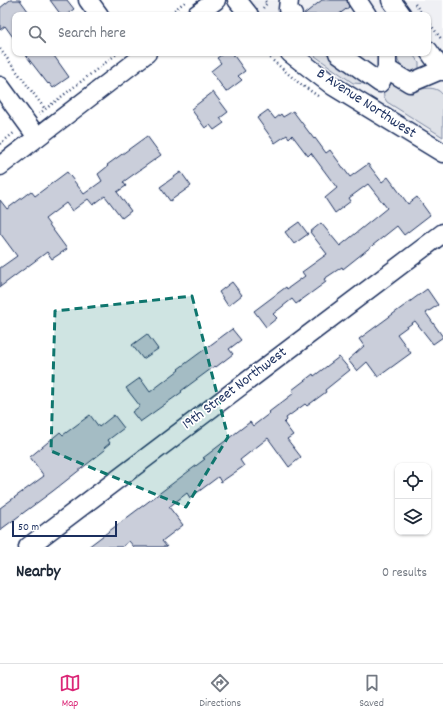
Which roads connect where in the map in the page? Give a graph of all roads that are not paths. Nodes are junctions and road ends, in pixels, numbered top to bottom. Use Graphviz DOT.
graph roads {
  1 [pos="88,0"];
  2 [pos="216,0"];
  3 [pos="237,0"];
  4 [pos="289,0"];
  5 [pos="357,0"];
  6 [pos="391,0"];
  7 [pos="97,12"];
  8 [pos="200,12"];
  9 [pos="256,12"];
  10 [pos="290,12"];
  11 [pos="365,12"];
  12 [pos="400,12"];
  13 [pos="431,54"];
  14 [pos="136,56"];
  15 [pos="294,56"];
  16 [pos="347,56"];
  17 [pos="385,68"];
  18 [pos="443,70"];
  19 [pos="0,86"];
  20 [pos="368,107"];
  21 [pos="37,138"];
  22 [pos="443,153"];
  23 [pos="0,166"];
  24 [pos="443,233"];
  25 [pos="28,547"];
  1 -- 7 [label="street"];
  2 -- 8 [label="street"];
  3 -- 9 [label="street"];
  4 -- 10 [label="street"];
  5 -- 11 [label="street"];
  6 -- 12 [label="street"];
  13 -- 18 [label="street"];
  14 -- 21 [label="street"];
  15 -- 20 [label="street, B Avenue Northwest"];
  16 -- 17 [label="street"];
  17 -- 18 [label="street"];
  17 -- 20 [label="street"];
  19 -- 21 [label="street"];
  20 -- 22 [label="street, B Avenue Northwest"];
  21 -- 23 [label="street"];
  24 -- 25 [label="street, 19th Street Northwest"];
}
